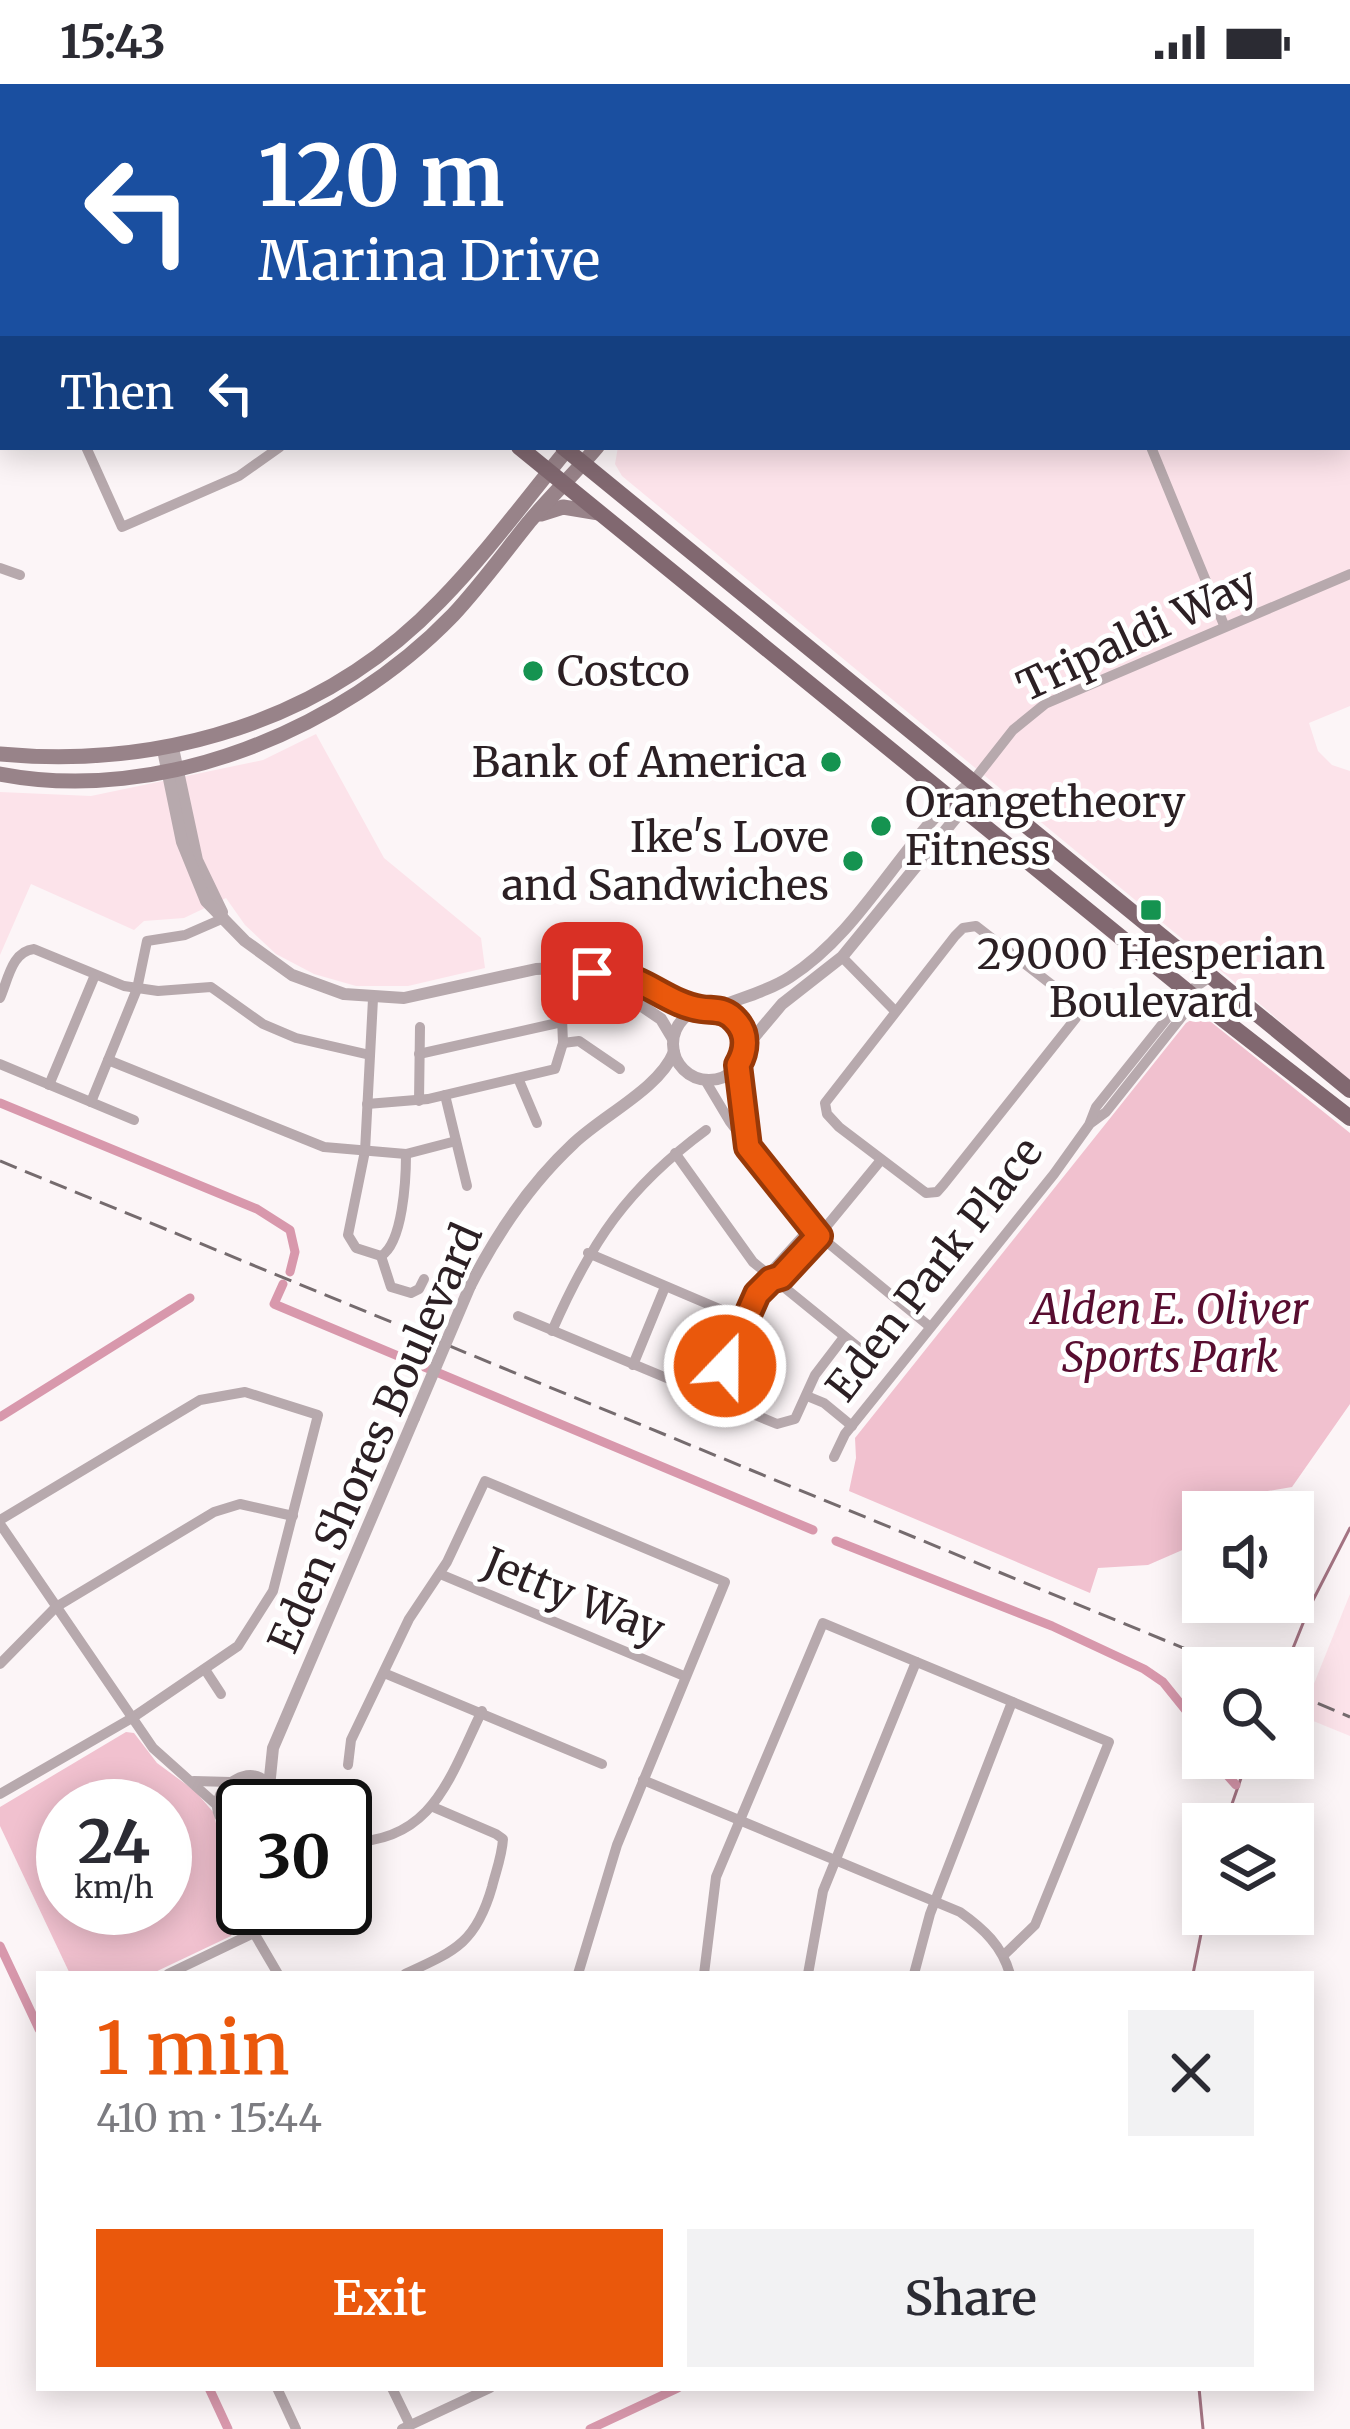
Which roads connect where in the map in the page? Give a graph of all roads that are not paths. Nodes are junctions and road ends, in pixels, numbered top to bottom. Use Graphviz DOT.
graph roads {
  1 [pos="87,450"];
  2 [pos="276,450"];
  3 [pos="523,450"];
  4 [pos="565,450"];
  5 [pos="568,450"];
  6 [pos="595,450"];
  7 [pos="1152,450"];
  8 [pos="583,464"];
  9 [pos="556,477"];
  10 [pos="601,514"];
  11 [pos="533,518"];
  12 [pos="0,568"];
  13 [pos="1350,574"];
  14 [pos="20,575"];
  15 [pos="1224,625"];
  16 [pos="168,749"];
  17 [pos="0,754"];
  18 [pos="172,768"];
  19 [pos="0,774"];
  20 [pos="973,781"];
  21 [pos="957,804"];
  22 [pos="224,917"];
  23 [pos="828,945"];
  24 [pos="842,957"];
  25 [pos="560,968"];
  26 [pos="592,973"];
  27 [pos="95,975"];
  28 [pos="1210,977"];
  29 [pos="137,989"];
  30 [pos="1193,995"];
  31 [pos="0,998"];
  32 [pos="373,998"];
  33 [pos="707,1009"];
  34 [pos="896,1011"];
  35 [pos="562,1022"];
  36 [pos="420,1027"];
  37 [pos="563,1043"];
  38 [pos="674,1046"];
  39 [pos="745,1048"];
  40 [pos="419,1054"];
  41 [pos="370,1055"];
  42 [pos="108,1060"];
  43 [pos="0,1064"];
  44 [pos="738,1065"];
  45 [pos="620,1069"];
  46 [pos="1290,1070"];
  47 [pos="1326,1070"];
  48 [pos="664,1075"];
  49 [pos="518,1078"];
  50 [pos="699,1078"];
  51 [pos="50,1084"];
  52 [pos="1350,1090"];
  53 [pos="445,1095"];
  54 [pos="418,1101"];
  55 [pos="91,1102"];
  56 [pos="368,1104"];
  57 [pos="1350,1118"];
  58 [pos="134,1120"];
  59 [pos="537,1123"];
  60 [pos="706,1130"];
  61 [pos="456,1141"];
  62 [pos="748,1147"];
  63 [pos="365,1151"];
  64 [pos="675,1153"];
  65 [pos="406,1154"];
  66 [pos="880,1160"];
  67 [pos="467,1186"];
  68 [pos="815,1231"];
  69 [pos="588,1253"];
  70 [pos="381,1256"];
  71 [pos="424,1279"];
  72 [pos="771,1280"];
  73 [pos="664,1287"];
  74 [pos="518,1316"];
  75 [pos="743,1319"];
  76 [pos="929,1326"];
  77 [pos="552,1331"];
  78 [pos="844,1337"];
  79 [pos="870,1358"];
  80 [pos="633,1365"];
  81 [pos="807,1396"];
  82 [pos="713,1398"];
  83 [pos="852,1426"];
  84 [pos="834,1457"];
  85 [pos="293,1516"];
  86 [pos="0,1522"];
  87 [pos="440,1574"];
  88 [pos="56,1607"];
  89 [pos="916,1662"];
  90 [pos="0,1664"];
  91 [pos="206,1670"];
  92 [pos="384,1673"];
  93 [pos="684,1676"];
  94 [pos="220,1694"];
  95 [pos="1012,1702"];
  96 [pos="482,1711"];
  97 [pos="132,1718"];
  98 [pos="273,1748"];
  99 [pos="348,1765"];
  100 [pos="602,1765"];
  101 [pos="237,1779"];
  102 [pos="258,1779"];
  103 [pos="274,1779"];
  104 [pos="216,1780"];
  105 [pos="643,1780"];
  106 [pos="194,1781"];
  107 [pos="0,1794"];
  108 [pos="216,1806"];
  109 [pos="433,1807"];
  110 [pos="742,1820"];
  111 [pos="372,1839"];
  112 [pos="837,1860"];
  113 [pos="934,1901"];
  114 [pos="250,1935"];
  115 [pos="253,1935"];
  116 [pos="1005,1954"];
  117 [pos="174,1971"];
  118 [pos="276,1971"];
  119 [pos="411,1971"];
  120 [pos="579,1971"];
  121 [pos="704,1971"];
  122 [pos="808,1971"];
  123 [pos="915,1971"];
  124 [pos="1009,1971"];
  125 [pos="278,2391"];
  126 [pos="393,2391"];
  127 [pos="484,2391"];
  128 [pos="406,2427"];
  129 [pos="296,2429"];
  1 -- 2 [label="street"];
  3 -- 9 [label="main road"];
  4 -- 9 [label="main road"];
  5 -- 8 [label="main road"];
  6 -- 8 [label="main road"];
  7 -- 15 [label="street"];
  8 -- 9 [label="main road"];
  8 -- 20 [label="main road"];
  9 -- 10 [label="main road"];
  9 -- 11 [label="main road"];
  9 -- 16 [label="main road"];
  10 -- 11 [label="main road"];
  10 -- 21 [label="main road"];
  11 -- 18 [label="main road"];
  12 -- 14 [label="street"];
  13 -- 15 [label="street, Tripaldi Way"];
  15 -- 20 [label="street, Tripaldi Way"];
  16 -- 17 [label="main road"];
  16 -- 18 [label="street"];
  18 -- 19 [label="main road"];
  18 -- 22 [label="street"];
  20 -- 21 [label="street"];
  20 -- 28 [label="main road"];
  21 -- 23 [label="street"];
  21 -- 24 [label="street"];
  21 -- 30 [label="main road"];
  22 -- 29 [label="street"];
  22 -- 32 [label="street"];
  23 -- 24 [label="street"];
  23 -- 33 [label="street"];
  24 -- 34 [label="street"];
  24 -- 39 [label="street"];
  25 -- 26 [label="street"];
  25 -- 32 [label="street"];
  25 -- 35 [label="street"];
  26 -- 33 [label="street"];
  26 -- 38 [label="street"];
  27 -- 29 [label="street"];
  27 -- 31 [label="street"];
  27 -- 51 [label="street"];
  28 -- 30 [label="street, Eden Park Place"];
  28 -- 47 [label="main road"];
  29 -- 41 [label="street"];
  29 -- 42 [label="street"];
  30 -- 46 [label="main road"];
  30 -- 76 [label="street, Eden Park Place"];
  32 -- 41 [label="street"];
  33 -- 38 [label="street"];
  33 -- 39 [label="street"];
  34 -- 66 [label="street"];
  34 -- 66 [label="street"];
  35 -- 37 [label="street"];
  35 -- 40 [label="street"];
  36 -- 40 [label="street"];
  37 -- 45 [label="street"];
  37 -- 49 [label="street"];
  38 -- 48 [label="street"];
  38 -- 50 [label="street"];
  39 -- 44 [label="street"];
  40 -- 54 [label="street"];
  41 -- 56 [label="street"];
  42 -- 55 [label="street"];
  42 -- 63 [label="street"];
  43 -- 51 [label="street"];
  44 -- 50 [label="street"];
  44 -- 62 [label="street"];
  46 -- 47 [label="main road"];
  46 -- 57 [label="main road"];
  47 -- 52 [label="main road"];
  48 -- 50 [label="street"];
  48 -- 98 [label="street, Eden Shores Boulevard, bridge"];
  49 -- 53 [label="street"];
  49 -- 59 [label="street"];
  50 -- 62 [label="street"];
  51 -- 55 [label="street"];
  53 -- 54 [label="street"];
  53 -- 61 [label="street"];
  54 -- 56 [label="street"];
  55 -- 58 [label="street"];
  56 -- 63 [label="street"];
  60 -- 64 [label="street"];
  61 -- 65 [label="street"];
  61 -- 67 [label="street"];
  62 -- 68 [label="street"];
  63 -- 65 [label="street"];
  63 -- 70 [label="street"];
  64 -- 69 [label="street"];
  64 -- 72 [label="street"];
  65 -- 70 [label="street"];
  66 -- 68 [label="street"];
  68 -- 72 [label="street"];
  68 -- 76 [label="street"];
  69 -- 73 [label="street"];
  69 -- 77 [label="street"];
  70 -- 71 [label="street"];
  72 -- 75 [label="street"];
  72 -- 78 [label="street"];
  73 -- 75 [label="street"];
  73 -- 80 [label="street"];
  74 -- 77 [label="street"];
  75 -- 82 [label="street"];
  76 -- 83 [label="street, Eden Park Place"];
  77 -- 80 [label="street"];
  78 -- 79 [label="street"];
  78 -- 81 [label="street"];
  80 -- 82 [label="street"];
  81 -- 82 [label="street"];
  81 -- 83 [label="street"];
  83 -- 84 [label="street, Eden Park Place"];
  85 -- 86 [label="street"];
  85 -- 88 [label="street"];
  85 -- 91 [label="street"];
  86 -- 88 [label="street"];
  87 -- 92 [label="street"];
  87 -- 93 [label="street, Jetty Way"];
  87 -- 93 [label="street"];
  88 -- 90 [label="street"];
  88 -- 97 [label="street"];
  89 -- 95 [label="street"];
  89 -- 110 [label="street"];
  89 -- 112 [label="street"];
  91 -- 94 [label="street"];
  91 -- 97 [label="street"];
  92 -- 96 [label="street"];
  92 -- 99 [label="street"];
  93 -- 105 [label="street"];
  95 -- 113 [label="street"];
  95 -- 116 [label="street"];
  96 -- 100 [label="street"];
  96 -- 109 [label="street"];
  97 -- 106 [label="street"];
  97 -- 107 [label="street"];
  98 -- 101 [label="street, Eden Shores Boulevard"];
  98 -- 103 [label="street, Eden Shores Boulevard"];
  101 -- 102 [label="street"];
  104 -- 106 [label="street"];
  105 -- 110 [label="street"];
  105 -- 120 [label="street"];
  106 -- 108 [label="street"];
  109 -- 111 [label="street"];
  109 -- 119 [label="street"];
  110 -- 112 [label="street"];
  110 -- 121 [label="street"];
  112 -- 113 [label="street"];
  112 -- 122 [label="street"];
  113 -- 116 [label="street"];
  113 -- 123 [label="street"];
  114 -- 117 [label="street"];
  115 -- 118 [label="street"];
  116 -- 124 [label="street"];
  125 -- 129 [label="street"];
  126 -- 128 [label="street"];
  127 -- 128 [label="street"];
}
